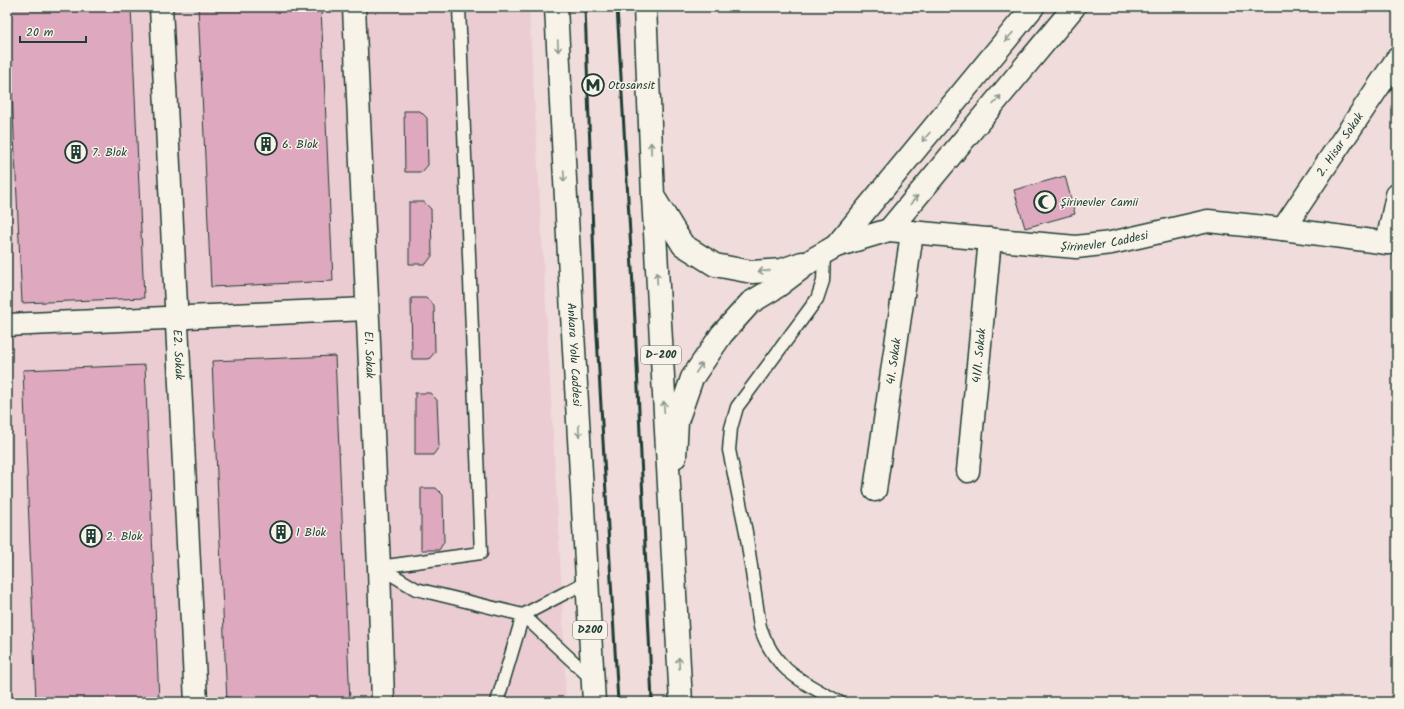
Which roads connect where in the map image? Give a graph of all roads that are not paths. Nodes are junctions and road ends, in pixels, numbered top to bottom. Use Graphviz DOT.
graph roads {
  1 [pos="162,7"];
  2 [pos="354,7"];
  3 [pos="459,7"];
  4 [pos="556,7"];
  5 [pos="645,7"];
  6 [pos="1034,7"];
  7 [pos="1074,7"];
  8 [pos="1397,59"];
  9 [pos="1397,195"];
  10 [pos="653,196"];
  11 [pos="1283,229"];
  12 [pos="889,230"];
  13 [pos="912,232"];
  14 [pos="990,239"];
  15 [pos="1392,243"];
  16 [pos="825,252"];
  17 [pos="367,309"];
  18 [pos="177,318"];
  19 [pos="7,325"];
  20 [pos="968,471"];
  21 [pos="875,490"];
  22 [pos="671,528"];
  23 [pos="379,567"];
  24 [pos="588,581"];
  25 [pos="523,615"];
  26 [pos="592,679"];
  27 [pos="499,701"];
  28 [pos="196,702"];
  29 [pos="383,702"];
  30 [pos="594,702"];
  31 [pos="681,702"];
  32 [pos="839,702"];
  1 -- 18 [label="main road, E2. Sokak"];
  2 -- 17 [label="main road, E1. Sokak"];
  3 -- 23 [label="lane"];
  4 -- 24 [label="main road, Ankara Yolu Caddesi, one-way"];
  10 -- 5 [label="main road, D-200, one-way"];
  6 -- 16 [label="main road, one-way"];
  12 -- 7 [label="main road, one-way"];
  8 -- 11 [label="main road, 2. Hisar Sokak"];
  9 -- 15 [label="main road"];
  16 -- 10 [label="main road, Şirinevler Caddesi, one-way"];
  22 -- 10 [label="main road, D-200, one-way"];
  11 -- 14 [label="main road, Şirinevler Caddesi"];
  11 -- 15 [label="main road, Şirinevler Caddesi"];
  12 -- 13 [label="main road, Şirinevler Caddesi"];
  12 -- 16 [label="main road, Şirinevler Caddesi"];
  13 -- 14 [label="main road, Şirinevler Caddesi"];
  13 -- 21 [label="main road, 41. Sokak"];
  14 -- 20 [label="main road, 41/1. Sokak"];
  22 -- 16 [label="main road, one-way"];
  16 -- 32 [label="lane"];
  17 -- 18 [label="main road"];
  17 -- 23 [label="main road, E1. Sokak"];
  18 -- 19 [label="main road"];
  18 -- 28 [label="main road, E2. Sokak"];
  31 -- 22 [label="main road, D-200, one-way"];
  23 -- 25 [label="lane"];
  23 -- 29 [label="main road, E1. Sokak"];
  24 -- 25 [label="lane"];
  24 -- 26 [label="main road, Ankara Yolu Caddesi / D200"];
  25 -- 26 [label="lane"];
  25 -- 27 [label="lane"];
  26 -- 30 [label="main road, Ankara Yolu Caddesi / D200"];
}
